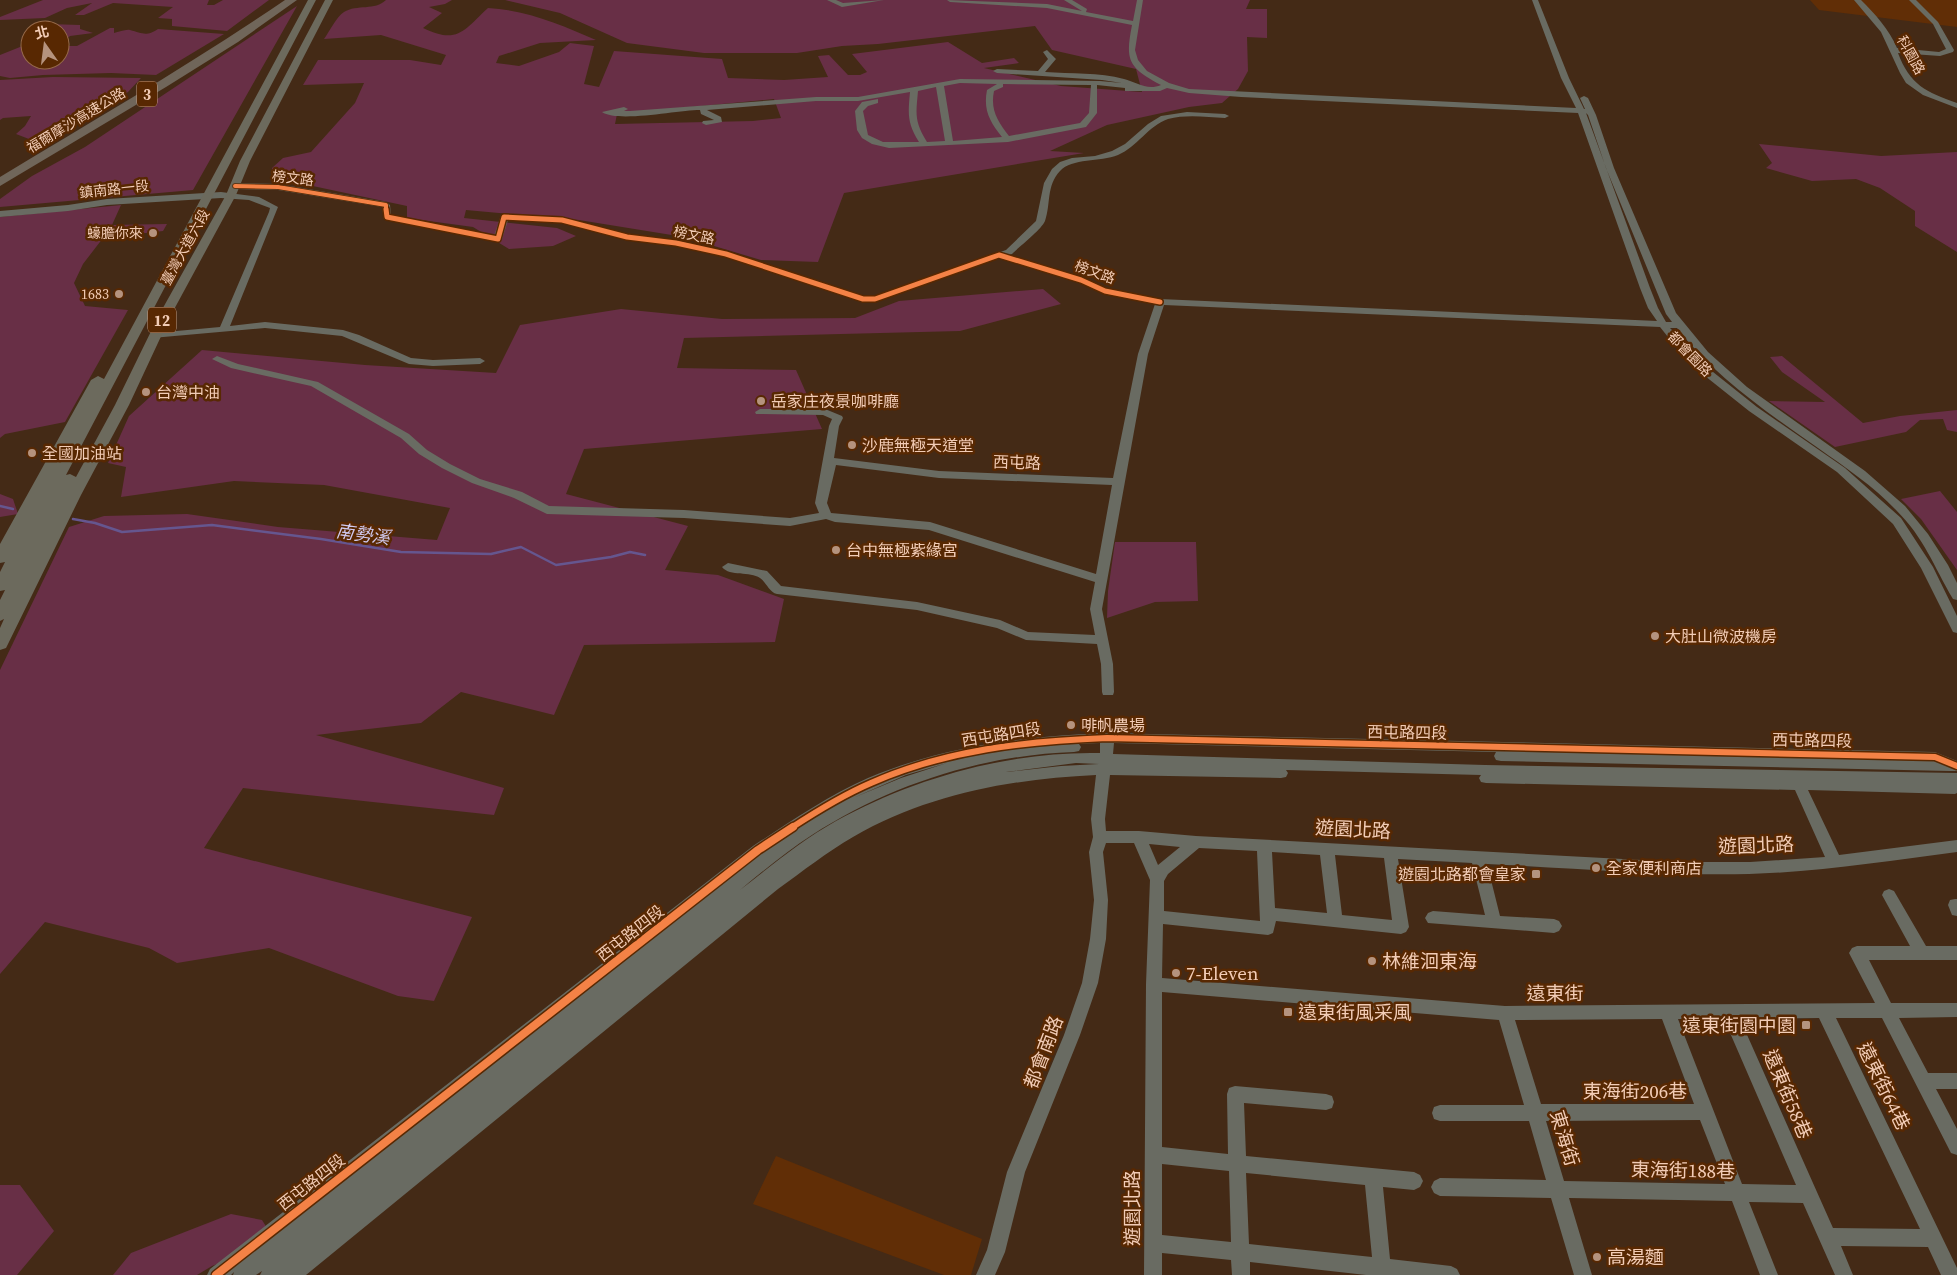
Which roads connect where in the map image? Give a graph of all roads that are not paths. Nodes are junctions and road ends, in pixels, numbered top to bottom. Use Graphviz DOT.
graph roads {
  1 [pos="280,0"];
  2 [pos="292,0"];
  3 [pos="304,0"];
  4 [pos="312,0"];
  5 [pos="321,0"];
  6 [pos="329,0"];
  7 [pos="830,0"];
  8 [pos="881,0"];
  9 [pos="950,0"];
  10 [pos="1068,0"];
  11 [pos="1140,0"];
  12 [pos="1535,0"];
  13 [pos="1542,0"];
  14 [pos="1856,0"];
  15 [pos="1864,0"];
  16 [pos="1912,0"];
  17 [pos="1000,1"];
  18 [pos="1090,16"];
  19 [pos="1136,24"];
  20 [pos="1892,50"];
  21 [pos="1904,51"];
  22 [pos="1047,52"];
  23 [pos="997,71"];
  24 [pos="1041,72"];
  25 [pos="1166,85"];
  26 [pos="940,86"];
  27 [pos="1000,86"];
  28 [pos="1094,86"];
  29 [pos="914,92"];
  30 [pos="1957,105"];
  31 [pos="703,108"];
  32 [pos="624,109"];
  33 [pos="1585,111"];
  34 [pos="1225,116"];
  35 [pos="706,123"];
  36 [pos="1008,140"];
  37 [pos="949,143"];
  38 [pos="924,144"];
  39 [pos="0,174"];
  40 [pos="0,182"];
  41 [pos="219,194"];
  42 [pos="0,214"];
  43 [pos="999,255"];
  44 [pos="1160,302"];
  45 [pos="1664,325"];
  46 [pos="1679,325"];
  47 [pos="224,330"];
  48 [pos="155,336"];
  49 [pos="217,359"];
  50 [pos="480,361"];
  51 [pos="760,412"];
  52 [pos="826,477"];
  53 [pos="1118,482"];
  54 [pos="826,516"];
  55 [pos="0,558"];
  56 [pos="728,567"];
  57 [pos="1102,580"];
  58 [pos="0,586"];
  59 [pos="1957,596"];
  60 [pos="0,615"];
  61 [pos="1957,629"];
  62 [pos="1101,640"];
  63 [pos="0,644"];
  64 [pos="1108,692"];
  65 [pos="1106,753"];
  66 [pos="1957,769"];
  67 [pos="1957,786"];
  68 [pos="1801,791"];
  69 [pos="1100,837"];
  70 [pos="1139,837"];
  71 [pos="1196,842"];
  72 [pos="1264,845"];
  73 [pos="1957,846"];
  74 [pos="1327,849"];
  75 [pos="1390,852"];
  76 [pos="1478,857"];
  77 [pos="1835,862"];
  78 [pos="1157,880"];
  79 [pos="1889,895"];
  80 [pos="1268,914"];
  81 [pos="1156,917"];
  82 [pos="1433,918"];
  83 [pos="1335,921"];
  84 [pos="1494,922"];
  85 [pos="1554,926"];
  86 [pos="1957,953"];
  87 [pos="1922,954"];
  88 [pos="1154,984"];
  89 [pos="1888,1010"];
  90 [pos="1957,1010"];
  91 [pos="1824,1011"];
  92 [pos="1667,1012"];
  93 [pos="1729,1012"];
  94 [pos="1505,1013"];
  95 [pos="1924,1081"];
  96 [pos="1957,1081"];
  97 [pos="1326,1102"];
  98 [pos="1706,1112"];
  99 [pos="1440,1113"];
  100 [pos="1535,1113"];
  101 [pos="1957,1147"];
  102 [pos="1153,1155"];
  103 [pos="1238,1164"];
  104 [pos="1373,1177"];
  105 [pos="1414,1182"];
  106 [pos="1440,1187"];
  107 [pos="1558,1190"];
  108 [pos="1736,1192"];
  109 [pos="1808,1194"];
  110 [pos="1827,1237"];
  111 [pos="1933,1238"];
  112 [pos="1154,1244"];
  113 [pos="1240,1253"];
  114 [pos="1382,1271"];
  115 [pos="216,1275"];
  116 [pos="242,1275"];
  117 [pos="269,1275"];
  118 [pos="292,1275"];
  119 [pos="985,1275"];
  120 [pos="1154,1275"];
  121 [pos="1241,1275"];
  122 [pos="1451,1275"];
  123 [pos="1584,1275"];
  124 [pos="1770,1275"];
  125 [pos="1844,1275"];
  126 [pos="1952,1275"];
  1 -- 39 [label="highway, 福爾摩沙高速公路 / 3"];
  2 -- 40 [label="highway, 福爾摩沙高速公路 / 3"];
  3 -- 41 [label="main road, 臺灣大道六段 / 12"];
  4 -- 41 [label="main road, 臺灣大道六段 / 12"];
  5 -- 41 [label="main road, 臺灣大道六段 / 12"];
  6 -- 41 [label="main road, 臺灣大道六段 / 12"];
  7 -- 8 [label="street"];
  9 -- 17 [label="street"];
  10 -- 18 [label="street"];
  11 -- 19 [label="street"];
  12 -- 33 [label="street, 都會園路"];
  13 -- 33 [label="street, 都會園路"];
  14 -- 20 [label="street, 科園路"];
  15 -- 21 [label="street, 科園路"];
  16 -- 21 [label="street"];
  17 -- 18 [label="street"];
  18 -- 19 [label="street"];
  19 -- 25 [label="street"];
  20 -- 21 [label="street"];
  20 -- 30 [label="street, 科園路"];
  21 -- 30 [label="street, 科園路"];
  22 -- 24 [label="street"];
  23 -- 24 [label="street"];
  24 -- 31 [label="street"];
  25 -- 28 [label="street"];
  25 -- 33 [label="street"];
  26 -- 27 [label="street"];
  26 -- 29 [label="street"];
  26 -- 37 [label="street"];
  27 -- 28 [label="street"];
  27 -- 36 [label="street"];
  28 -- 36 [label="street"];
  29 -- 38 [label="street"];
  29 -- 38 [label="street"];
  31 -- 32 [label="street"];
  31 -- 35 [label="street"];
  33 -- 45 [label="street, 都會園路"];
  33 -- 46 [label="street, 都會園路"];
  34 -- 43 [label="street"];
  36 -- 37 [label="street"];
  37 -- 38 [label="street"];
  41 -- 42 [label="street, 鎮南路一段"];
  41 -- 43 [label="street, 榜文路"];
  41 -- 47 [label="street"];
  41 -- 48 [label="main road, 臺灣大道六段 / 12"];
  41 -- 55 [label="main road, 臺灣大道六段 / 12"];
  41 -- 58 [label="main road, 臺灣大道六段 / 12"];
  41 -- 60 [label="main road, 臺灣大道六段 / 12"];
  43 -- 44 [label="street, 榜文路"];
  44 -- 45 [label="street, 榜文路"];
  44 -- 53 [label="street"];
  45 -- 46 [label="street, 榜文路"];
  45 -- 61 [label="street, 都會園路"];
  46 -- 59 [label="street, 都會園路"];
  47 -- 48 [label="street"];
  47 -- 50 [label="street"];
  48 -- 63 [label="main road, 臺灣大道六段 / 12"];
  49 -- 54 [label="street"];
  51 -- 52 [label="street"];
  52 -- 53 [label="street, 西屯路"];
  52 -- 54 [label="street"];
  53 -- 57 [label="street"];
  54 -- 57 [label="street"];
  56 -- 62 [label="street"];
  57 -- 62 [label="street"];
  62 -- 64 [label="street"];
  65 -- 66 [label="street, 西屯路四段"];
  65 -- 66 [label="street, 西屯路四段"];
  65 -- 67 [label="street, 西屯路四段"];
  65 -- 69 [label="street, 都會南路"];
  65 -- 115 [label="street, 西屯路四段"];
  65 -- 116 [label="street, 西屯路四段"];
  65 -- 117 [label="street, 西屯路四段"];
  65 -- 118 [label="street, 西屯路四段"];
  68 -- 77 [label="street"];
  69 -- 70 [label="street, 遊園北路"];
  69 -- 119 [label="street, 都會南路"];
  70 -- 71 [label="street, 遊園北路"];
  70 -- 78 [label="street"];
  71 -- 72 [label="street, 遊園北路"];
  71 -- 78 [label="street"];
  72 -- 74 [label="street, 遊園北路"];
  72 -- 80 [label="street"];
  73 -- 77 [label="street, 遊園北路"];
  74 -- 75 [label="street, 遊園北路"];
  74 -- 83 [label="street"];
  75 -- 76 [label="street, 遊園北路"];
  75 -- 83 [label="street"];
  76 -- 77 [label="street, 遊園北路"];
  76 -- 84 [label="street"];
  78 -- 81 [label="street, 遊園北路"];
  79 -- 87 [label="street"];
  80 -- 81 [label="street"];
  80 -- 83 [label="street"];
  81 -- 88 [label="street, 遊園北路"];
  82 -- 84 [label="street"];
  84 -- 85 [label="street"];
  86 -- 87 [label="street"];
  87 -- 89 [label="street"];
  88 -- 94 [label="street, 遠東街"];
  88 -- 102 [label="street, 遊園北路"];
  89 -- 90 [label="street, 遠東街"];
  89 -- 91 [label="street, 遠東街"];
  89 -- 95 [label="street"];
  91 -- 93 [label="street, 遠東街"];
  91 -- 111 [label="street, 遠東街64巷"];
  92 -- 93 [label="street, 遠東街"];
  92 -- 94 [label="street, 遠東街"];
  92 -- 98 [label="street"];
  93 -- 109 [label="street, 遠東街58巷"];
  94 -- 100 [label="street, 東海街"];
  95 -- 96 [label="street"];
  95 -- 101 [label="street"];
  97 -- 103 [label="street"];
  98 -- 100 [label="street, 東海街206巷"];
  98 -- 108 [label="street"];
  99 -- 100 [label="street, 東海街206巷"];
  100 -- 107 [label="street, 東海街"];
  102 -- 103 [label="street"];
  102 -- 112 [label="street, 遊園北路"];
  103 -- 104 [label="street"];
  103 -- 113 [label="street"];
  104 -- 105 [label="street"];
  104 -- 114 [label="street"];
  106 -- 107 [label="street, 東海街188巷"];
  107 -- 108 [label="street, 東海街188巷"];
  107 -- 123 [label="street, 東海街"];
  108 -- 109 [label="street, 東海街188巷"];
  108 -- 124 [label="street"];
  109 -- 110 [label="street, 遠東街58巷"];
  110 -- 111 [label="street"];
  110 -- 125 [label="street, 遠東街58巷"];
  111 -- 126 [label="street, 遠東街64巷"];
  112 -- 113 [label="street"];
  112 -- 120 [label="street, 遊園北路"];
  113 -- 114 [label="street"];
  113 -- 121 [label="street"];
  114 -- 122 [label="street"];
}
